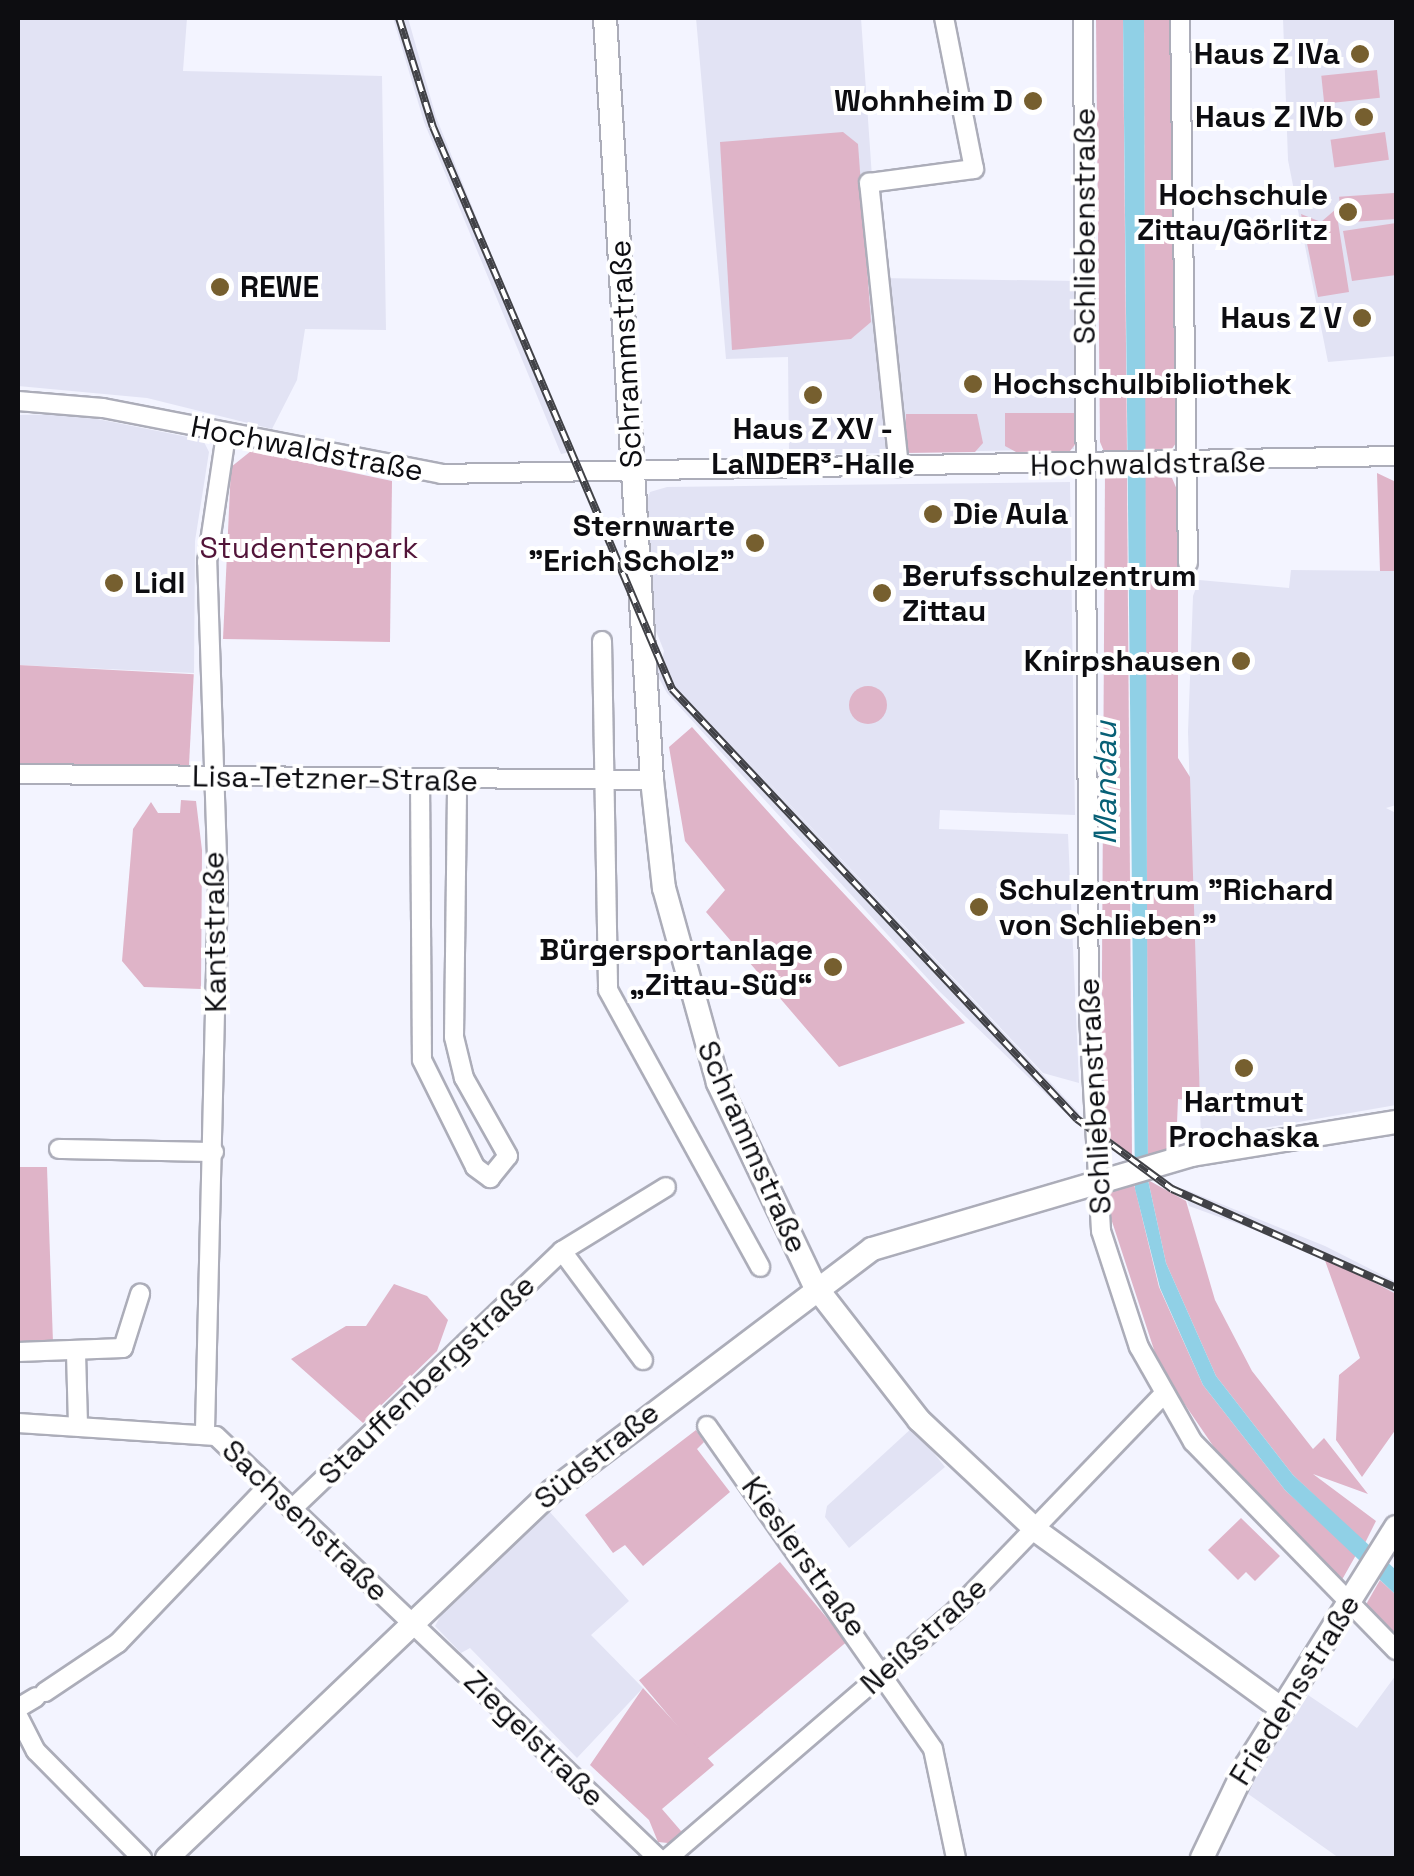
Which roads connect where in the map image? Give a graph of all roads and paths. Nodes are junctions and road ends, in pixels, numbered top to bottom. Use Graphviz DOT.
graph roads {
  1 [pos="605,18"];
  2 [pos="944,18"];
  3 [pos="1083,18"];
  4 [pos="1180,18"];
  5 [pos="18,401"];
  6 [pos="226,435"];
  7 [pos="1396,456"];
  8 [pos="1186,463"];
  9 [pos="1096,464"];
  10 [pos="899,467"];
  11 [pos="632,473"];
  12 [pos="1188,562"];
  13 [pos="602,641"];
  14 [pos="18,774"];
  15 [pos="209,777"];
  16 [pos="420,780"];
  17 [pos="652,780"];
  18 [pos="457,781"];
  19 [pos="600,782"];
  20 [pos="1396,1122"];
  21 [pos="59,1149"];
  22 [pos="214,1152"];
  23 [pos="1099,1182"];
  24 [pos="666,1187"];
  25 [pos="562,1251"];
  26 [pos="760,1267"];
  27 [pos="814,1286"];
  28 [pos="140,1294"];
  29 [pos="18,1352"];
  30 [pos="76,1352"];
  31 [pos="644,1360"];
  32 [pos="1163,1395"];
  33 [pos="18,1423"];
  34 [pos="78,1425"];
  35 [pos="707,1426"];
  36 [pos="205,1430"];
  37 [pos="268,1486"];
  38 [pos="292,1509"];
  39 [pos="1395,1529"];
  40 [pos="1037,1530"];
  41 [pos="1351,1599"];
  42 [pos="410,1620"];
  43 [pos="1396,1650"];
  44 [pos="885,1671"];
  45 [pos="18,1708"];
  46 [pos="1282,1710"];
  47 [pos="18,1716"];
  48 [pos="36,1750"];
  49 [pos="18,1762"];
  50 [pos="142,1858"];
  51 [pos="167,1858"];
  52 [pos="658,1858"];
  53 [pos="668,1858"];
  54 [pos="956,1858"];
  55 [pos="1202,1858"];
  1 -- 11 [label="main road, Schrammstraße"];
  2 -- 10 [label="street"];
  3 -- 9 [label="street, Schliebenstraße"];
  4 -- 8 [label="street"];
  5 -- 6 [label="street, Hochwaldstraße"];
  6 -- 11 [label="street, Hochwaldstraße"];
  6 -- 15 [label="street, Kantstraße"];
  7 -- 8 [label="street, Hochwaldstraße"];
  8 -- 9 [label="street, Hochwaldstraße"];
  8 -- 12 [label="street"];
  9 -- 10 [label="street, Hochwaldstraße"];
  9 -- 23 [label="street, Schliebenstraße"];
  10 -- 11 [label="street, Hochwaldstraße"];
  11 -- 17 [label="main road, Schrammstraße"];
  13 -- 19 [label="street"];
  14 -- 15 [label="street, Lisa-Tetzner-Straße"];
  15 -- 16 [label="street, Lisa-Tetzner-Straße"];
  15 -- 22 [label="street, Kantstraße"];
  16 -- 18 [label="street, Lisa-Tetzner-Straße"];
  16 -- 18 [label="street"];
  17 -- 19 [label="street, Lisa-Tetzner-Straße"];
  17 -- 27 [label="main road, Schrammstraße"];
  18 -- 19 [label="street, Lisa-Tetzner-Straße"];
  19 -- 26 [label="street"];
  20 -- 23 [label="main road, Südstraße"];
  21 -- 22 [label="street"];
  22 -- 36 [label="street, Kantstraße"];
  23 -- 27 [label="main road, Südstraße"];
  23 -- 32 [label="street, Schliebenstraße"];
  24 -- 25 [label="street, Stauffenbergstraße"];
  25 -- 31 [label="street, Stauffenbergstraße"];
  25 -- 38 [label="street, Stauffenbergstraße"];
  27 -- 40 [label="main road, Schrammstraße"];
  27 -- 42 [label="main road, Südstraße"];
  28 -- 30 [label="street"];
  29 -- 30 [label="street"];
  30 -- 34 [label="street"];
  32 -- 40 [label="street, Neißstraße"];
  32 -- 41 [label="street, Schliebenstraße"];
  33 -- 34 [label="street, Sachsenstraße"];
  34 -- 36 [label="street, Sachsenstraße"];
  35 -- 44 [label="street, Kieslerstraße"];
  36 -- 37 [label="street, Sachsenstraße"];
  37 -- 38 [label="street, Sachsenstraße"];
  37 -- 45 [label="street"];
  38 -- 42 [label="street, Sachsenstraße"];
  39 -- 41 [label="main road, Friedensstraße"];
  40 -- 44 [label="street, Neißstraße"];
  40 -- 46 [label="main road, Schrammstraße"];
  41 -- 43 [label="street, Schliebenstraße"];
  41 -- 46 [label="main road, Friedensstraße"];
  42 -- 51 [label="main road, Südstraße"];
  42 -- 52 [label="street, Ziegelstraße"];
  44 -- 53 [label="street, Neißstraße"];
  44 -- 54 [label="street, Kieslerstraße"];
  46 -- 55 [label="main road, Friedensstraße"];
  47 -- 48 [label="street"];
  48 -- 49 [label="street"];
  48 -- 50 [label="street"];
}
